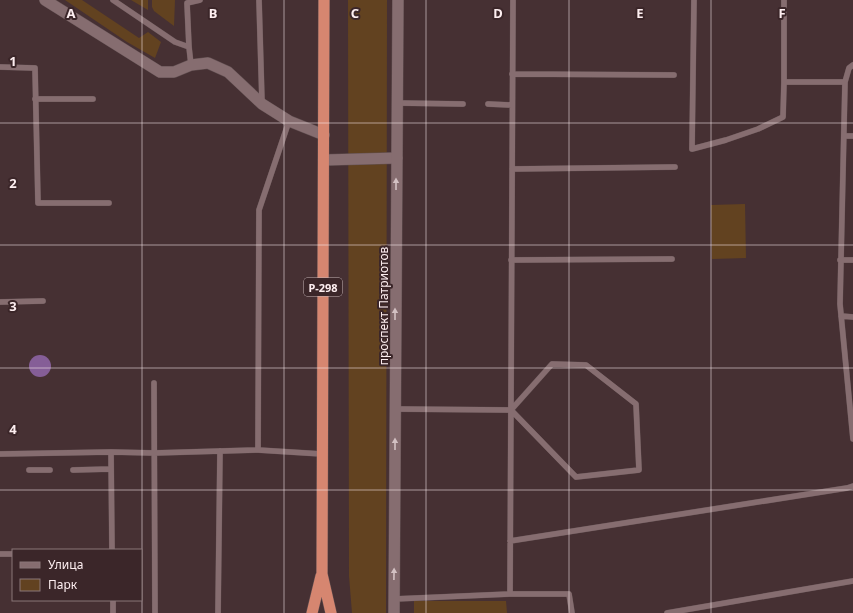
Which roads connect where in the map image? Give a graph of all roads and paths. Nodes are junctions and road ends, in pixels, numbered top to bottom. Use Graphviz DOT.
graph roads {
  1 [pos="45,0"];
  2 [pos="114,0"];
  3 [pos="200,0"];
  4 [pos="259,0"];
  5 [pos="324,0"];
  6 [pos="398,0"];
  7 [pos="513,0"];
  8 [pos="694,0"];
  9 [pos="784,0"];
  10 [pos="189,47"];
  11 [pos="191,65"];
  12 [pos="853,65"];
  13 [pos="0,67"];
  14 [pos="512,74"];
  15 [pos="674,75"];
  16 [pos="784,82"];
  17 [pos="845,82"];
  18 [pos="35,99"];
  19 [pos="93,99"];
  20 [pos="397,103"];
  21 [pos="262,104"];
  22 [pos="463,104"];
  23 [pos="488,104"];
  24 [pos="512,105"];
  25 [pos="289,121"];
  26 [pos="324,135"];
  27 [pos="844,136"];
  28 [pos="853,136"];
  29 [pos="397,158"];
  30 [pos="324,160"];
  31 [pos="675,167"];
  32 [pos="512,169"];
  33 [pos="109,203"];
  34 [pos="672,259"];
  35 [pos="511,260"];
  36 [pos="840,260"];
  37 [pos="853,260"];
  38 [pos="43,301"];
  39 [pos="0,302"];
  40 [pos="841,316"];
  41 [pos="853,317"];
  42 [pos="154,383"];
  43 [pos="395,408"];
  44 [pos="511,410"];
  45 [pos="853,439"];
  46 [pos="258,450"];
  47 [pos="220,451"];
  48 [pos="111,452"];
  49 [pos="154,453"];
  50 [pos="0,454"];
  51 [pos="322,454"];
  52 [pos="111,469"];
  53 [pos="29,470"];
  54 [pos="50,470"];
  55 [pos="73,470"];
  56 [pos="853,486"];
  57 [pos="510,541"];
  58 [pos="112,549"];
  59 [pos="0,554"];
  60 [pos="12,554"];
  61 [pos="322,574"];
  62 [pos="853,581"];
  63 [pos="510,594"];
  64 [pos="393,599"];
  65 [pos="113,601"];
  66 [pos="114,613"];
  67 [pos="155,613"];
  68 [pos="218,613"];
  69 [pos="312,613"];
  70 [pos="331,613"];
  71 [pos="394,613"];
  72 [pos="572,613"];
  73 [pos="667,613"];
  1 -- 11 [label="street"];
  2 -- 10 [label="lane"];
  3 -- 10 [label="lane"];
  4 -- 21 [label="lane"];
  5 -- 26 [label="highway, Р-298"];
  6 -- 20 [label="street, проспект Патриотов"];
  7 -- 14 [label="lane"];
  8 -- 16 [label="lane"];
  9 -- 16 [label="lane"];
  10 -- 11 [label="lane"];
  11 -- 21 [label="street"];
  12 -- 17 [label="lane"];
  13 -- 18 [label="lane"];
  14 -- 15 [label="lane"];
  14 -- 24 [label="lane"];
  16 -- 17 [label="lane"];
  17 -- 27 [label="lane"];
  18 -- 19 [label="lane"];
  18 -- 33 [label="lane"];
  20 -- 22 [label="lane"];
  20 -- 29 [label="street, проспект Патриотов"];
  21 -- 25 [label="street"];
  23 -- 24 [label="lane"];
  24 -- 32 [label="lane"];
  25 -- 26 [label="street"];
  25 -- 46 [label="lane"];
  26 -- 30 [label="highway, Р-298"];
  27 -- 28 [label="lane"];
  27 -- 36 [label="lane"];
  29 -- 30 [label="street"];
  43 -- 29 [label="street, проспект Патриотов, one-way"];
  30 -- 51 [label="highway, Р-298"];
  31 -- 32 [label="lane"];
  32 -- 35 [label="lane"];
  34 -- 35 [label="lane"];
  35 -- 44 [label="lane"];
  36 -- 37 [label="lane"];
  36 -- 40 [label="lane"];
  38 -- 39 [label="lane"];
  40 -- 41 [label="lane"];
  40 -- 45 [label="lane"];
  42 -- 49 [label="lane"];
  43 -- 44 [label="lane"];
  64 -- 43 [label="street, проспект Патриотов, one-way"];
  44 -- 44 [label="lane"];
  44 -- 57 [label="lane"];
  46 -- 47 [label="lane"];
  46 -- 51 [label="lane"];
  47 -- 49 [label="lane"];
  47 -- 68 [label="lane"];
  48 -- 49 [label="lane"];
  48 -- 50 [label="lane"];
  48 -- 52 [label="lane"];
  49 -- 67 [label="lane"];
  51 -- 61 [label="highway, Р-298"];
  52 -- 55 [label="lane"];
  52 -- 58 [label="lane"];
  53 -- 54 [label="lane"];
  56 -- 57 [label="lane"];
  57 -- 63 [label="lane"];
  59 -- 60 [label="lane"];
  61 -- 69 [label="highway, Р-298"];
  61 -- 70 [label="highway, Р-298"];
  62 -- 73 [label="lane"];
  63 -- 64 [label="lane"];
  63 -- 72 [label="lane"];
  64 -- 71 [label="street, проспект Патриотов"];
  65 -- 66 [label="lane"];
}
